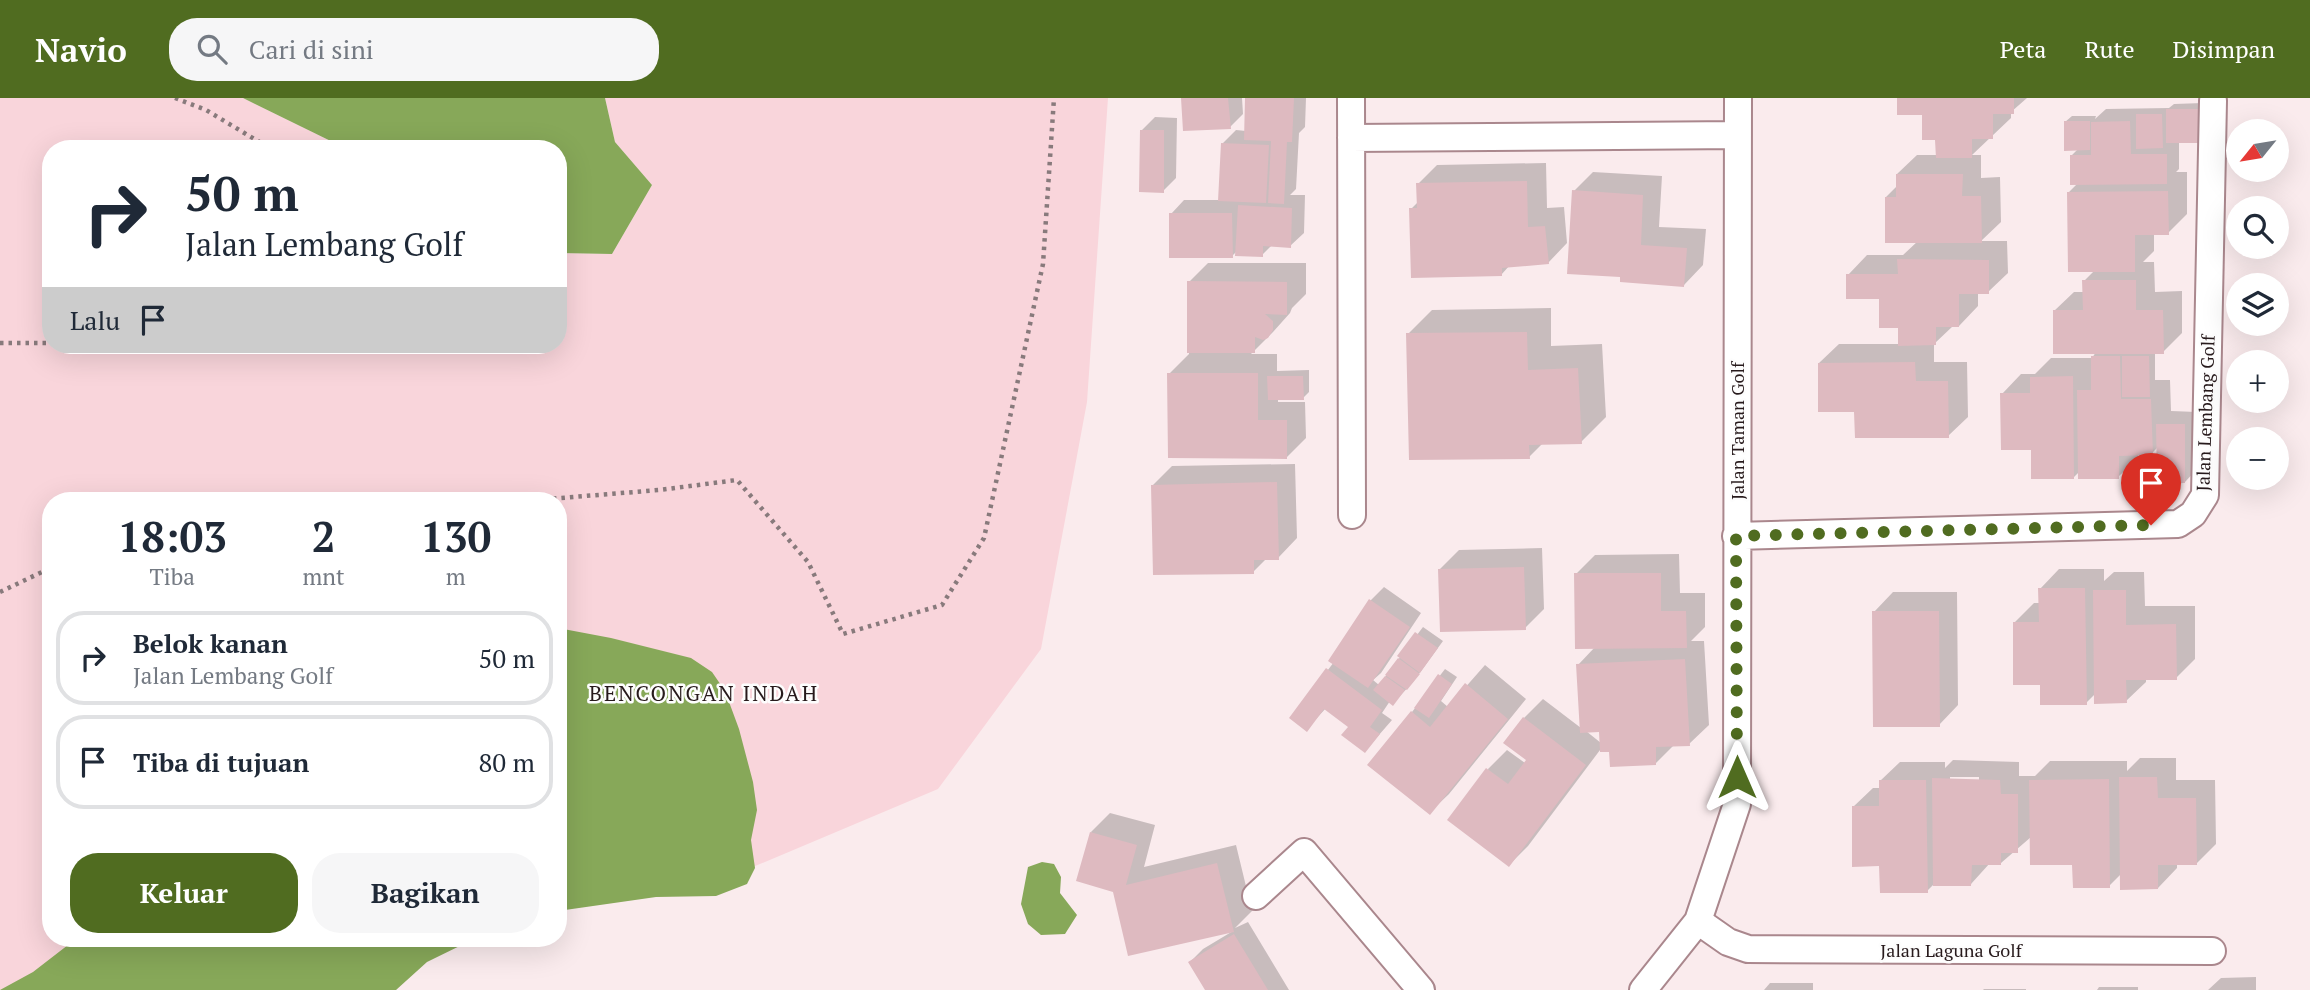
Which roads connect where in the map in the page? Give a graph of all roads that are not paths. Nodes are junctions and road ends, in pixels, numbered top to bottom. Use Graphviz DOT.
graph roads {
  1 [pos="1351,98"];
  2 [pos="1738,98"];
  3 [pos="2213,102"];
  4 [pos="1738,135"];
  5 [pos="1351,138"];
  6 [pos="1352,515"];
  7 [pos="1736,536"];
  8 [pos="1256,896"];
  9 [pos="1698,921"];
  10 [pos="2211,951"];
  11 [pos="1421,990"];
  12 [pos="1643,990"];
  1 -- 5 [label="street"];
  2 -- 4 [label="street, Jalan Taman Golf"];
  3 -- 7 [label="street, Jalan Lembang Golf"];
  4 -- 5 [label="street"];
  4 -- 7 [label="street, Jalan Taman Golf"];
  5 -- 6 [label="street"];
  7 -- 9 [label="street, Jalan Taman Golf"];
  8 -- 11 [label="street"];
  9 -- 10 [label="street, Jalan Laguna Golf"];
  9 -- 12 [label="street, Jalan Taman Golf"];
}
